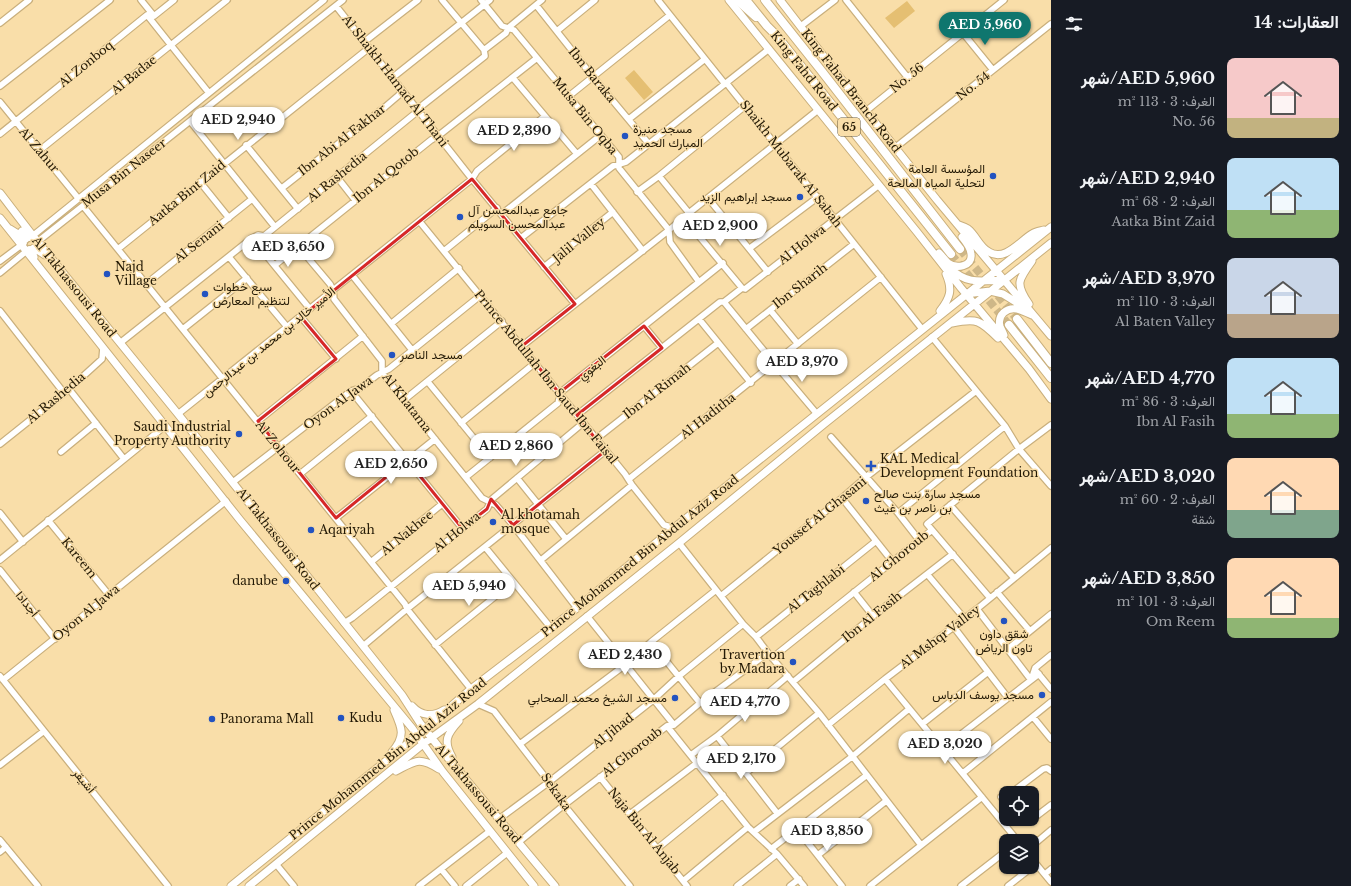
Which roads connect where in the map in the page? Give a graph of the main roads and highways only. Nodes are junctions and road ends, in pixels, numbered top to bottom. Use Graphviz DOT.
graph roads {
  1 [pos="729,0"];
  2 [pos="738,0"];
  3 [pos="746,0"];
  4 [pos="766,0"];
  5 [pos="780,0"];
  6 [pos="767,26"];
  7 [pos="0,193"];
  8 [pos="937,200"];
  9 [pos="18,217"];
  10 [pos="0,218"];
  11 [pos="957,224"];
  12 [pos="8,228"];
  13 [pos="1049,228"];
  14 [pos="918,232"];
  15 [pos="1051,243"];
  16 [pos="960,249"];
  17 [pos="1038,253"];
  18 [pos="951,254"];
  19 [pos="50,258"];
  20 [pos="40,267"];
  21 [pos="995,270"];
  22 [pos="1003,280"];
  23 [pos="982,281"];
  24 [pos="990,291"];
  25 [pos="966,294"];
  26 [pos="974,304"];
  27 [pos="1034,316"];
  28 [pos="1017,319"];
  29 [pos="934,320"];
  30 [pos="950,324"];
  31 [pos="1008,325"];
  32 [pos="1050,333"];
  33 [pos="1051,363"];
  34 [pos="1029,369"];
  35 [pos="1051,378"];
  36 [pos="1051,399"];
  37 [pos="402,695"];
  38 [pos="391,705"];
  39 [pos="452,705"];
  40 [pos="468,711"];
  41 [pos="415,715"];
  42 [pos="459,717"];
  43 [pos="404,719"];
  44 [pos="425,730"];
  45 [pos="417,736"];
  46 [pos="431,737"];
  47 [pos="423,744"];
  48 [pos="375,770"];
  49 [pos="443,772"];
  50 [pos="460,772"];
  51 [pos="383,777"];
  52 [pos="250,871"];
  53 [pos="257,880"];
  54 [pos="230,886"];
  55 [pos="249,886"];
  56 [pos="534,886"];
  57 [pos="555,886"];
  1 -- 14 [label="main road"];
  2 -- 6 [label="highway"];
  3 -- 6 [label="highway, King Fahd Road / 65"];
  4 -- 16 [label="highway, King Fahd Road / 65"];
  5 -- 8 [label="main road, King Fahad Branch Road"];
  6 -- 18 [label="highway, King Fahd Road / 65"];
  7 -- 9 [label="main road, Al Takhassousi Road"];
  8 -- 11 [label="main road"];
  8 -- 14 [label="main road"];
  9 -- 12 [label="main road"];
  9 -- 19 [label="main road, Al Takhassousi Road"];
  10 -- 12 [label="main road, Al Takhassousi Road"];
  11 -- 13 [label="main road"];
  11 -- 21 [label="main road"];
  12 -- 20 [label="main road, Al Takhassousi Road"];
  13 -- 21 [label="main road, Prince Mohammed Bin Abdul Aziz Road"];
  14 -- 23 [label="main road"];
  14 -- 25 [label="main road"];
  14 -- 29 [label="main road"];
  15 -- 17 [label="main road, Prince Mohammed Bin Abdul Aziz Road"];
  17 -- 22 [label="main road, Prince Mohammed Bin Abdul Aziz Road"];
  17 -- 32 [label="main road"];
  19 -- 20 [label="main road"];
  19 -- 37 [label="main road, Al Takhassousi Road"];
  20 -- 38 [label="main road, Al Takhassousi Road"];
  21 -- 22 [label="main road"];
  21 -- 23 [label="main road, Prince Mohammed Bin Abdul Aziz Road"];
  22 -- 23 [label="main road"];
  22 -- 24 [label="main road, Prince Mohammed Bin Abdul Aziz Road"];
  22 -- 27 [label="main road"];
  23 -- 25 [label="main road, Prince Mohammed Bin Abdul Aziz Road"];
  24 -- 25 [label="main road"];
  24 -- 26 [label="main road, Prince Mohammed Bin Abdul Aziz Road"];
  24 -- 27 [label="main road"];
  25 -- 26 [label="main road"];
  25 -- 29 [label="main road, Prince Mohammed Bin Abdul Aziz Road"];
  26 -- 30 [label="main road, Prince Mohammed Bin Abdul Aziz Road"];
  26 -- 34 [label="main road"];
  27 -- 32 [label="main road"];
  27 -- 34 [label="main road"];
  28 -- 33 [label="highway"];
  29 -- 39 [label="main road, Prince Mohammed Bin Abdul Aziz Road"];
  30 -- 34 [label="main road"];
  30 -- 40 [label="main road, Prince Mohammed Bin Abdul Aziz Road"];
  31 -- 35 [label="highway"];
  34 -- 36 [label="main road"];
  37 -- 39 [label="main road"];
  37 -- 41 [label="main road, Al Takhassousi Road"];
  38 -- 43 [label="main road, Al Takhassousi Road"];
  38 -- 48 [label="main road"];
  39 -- 42 [label="main road"];
  39 -- 44 [label="main road, Prince Mohammed Bin Abdul Aziz Road"];
  40 -- 42 [label="main road, Prince Mohammed Bin Abdul Aziz Road"];
  40 -- 50 [label="main road"];
  41 -- 43 [label="main road"];
  41 -- 44 [label="main road, Al Takhassousi Road"];
  42 -- 46 [label="main road, Prince Mohammed Bin Abdul Aziz Road"];
  43 -- 45 [label="main road, Al Takhassousi Road"];
  44 -- 45 [label="main road, Prince Mohammed Bin Abdul Aziz Road"];
  44 -- 46 [label="main road, Al Takhassousi Road"];
  45 -- 47 [label="main road, Al Takhassousi Road"];
  45 -- 48 [label="main road, Prince Mohammed Bin Abdul Aziz Road"];
  46 -- 47 [label="main road, Prince Mohammed Bin Abdul Aziz Road"];
  46 -- 50 [label="main road, Al Takhassousi Road"];
  47 -- 49 [label="main road, Al Takhassousi Road"];
  47 -- 51 [label="main road, Prince Mohammed Bin Abdul Aziz Road"];
  48 -- 52 [label="main road, Prince Mohammed Bin Abdul Aziz Road"];
  49 -- 51 [label="main road"];
  49 -- 56 [label="main road, Al Takhassousi Road"];
  50 -- 57 [label="main road, Al Takhassousi Road"];
  51 -- 53 [label="main road, Prince Mohammed Bin Abdul Aziz Road"];
  52 -- 53 [label="main road"];
  52 -- 54 [label="main road, Prince Mohammed Bin Abdul Aziz Road"];
  53 -- 55 [label="main road, Prince Mohammed Bin Abdul Aziz Road"];
}
